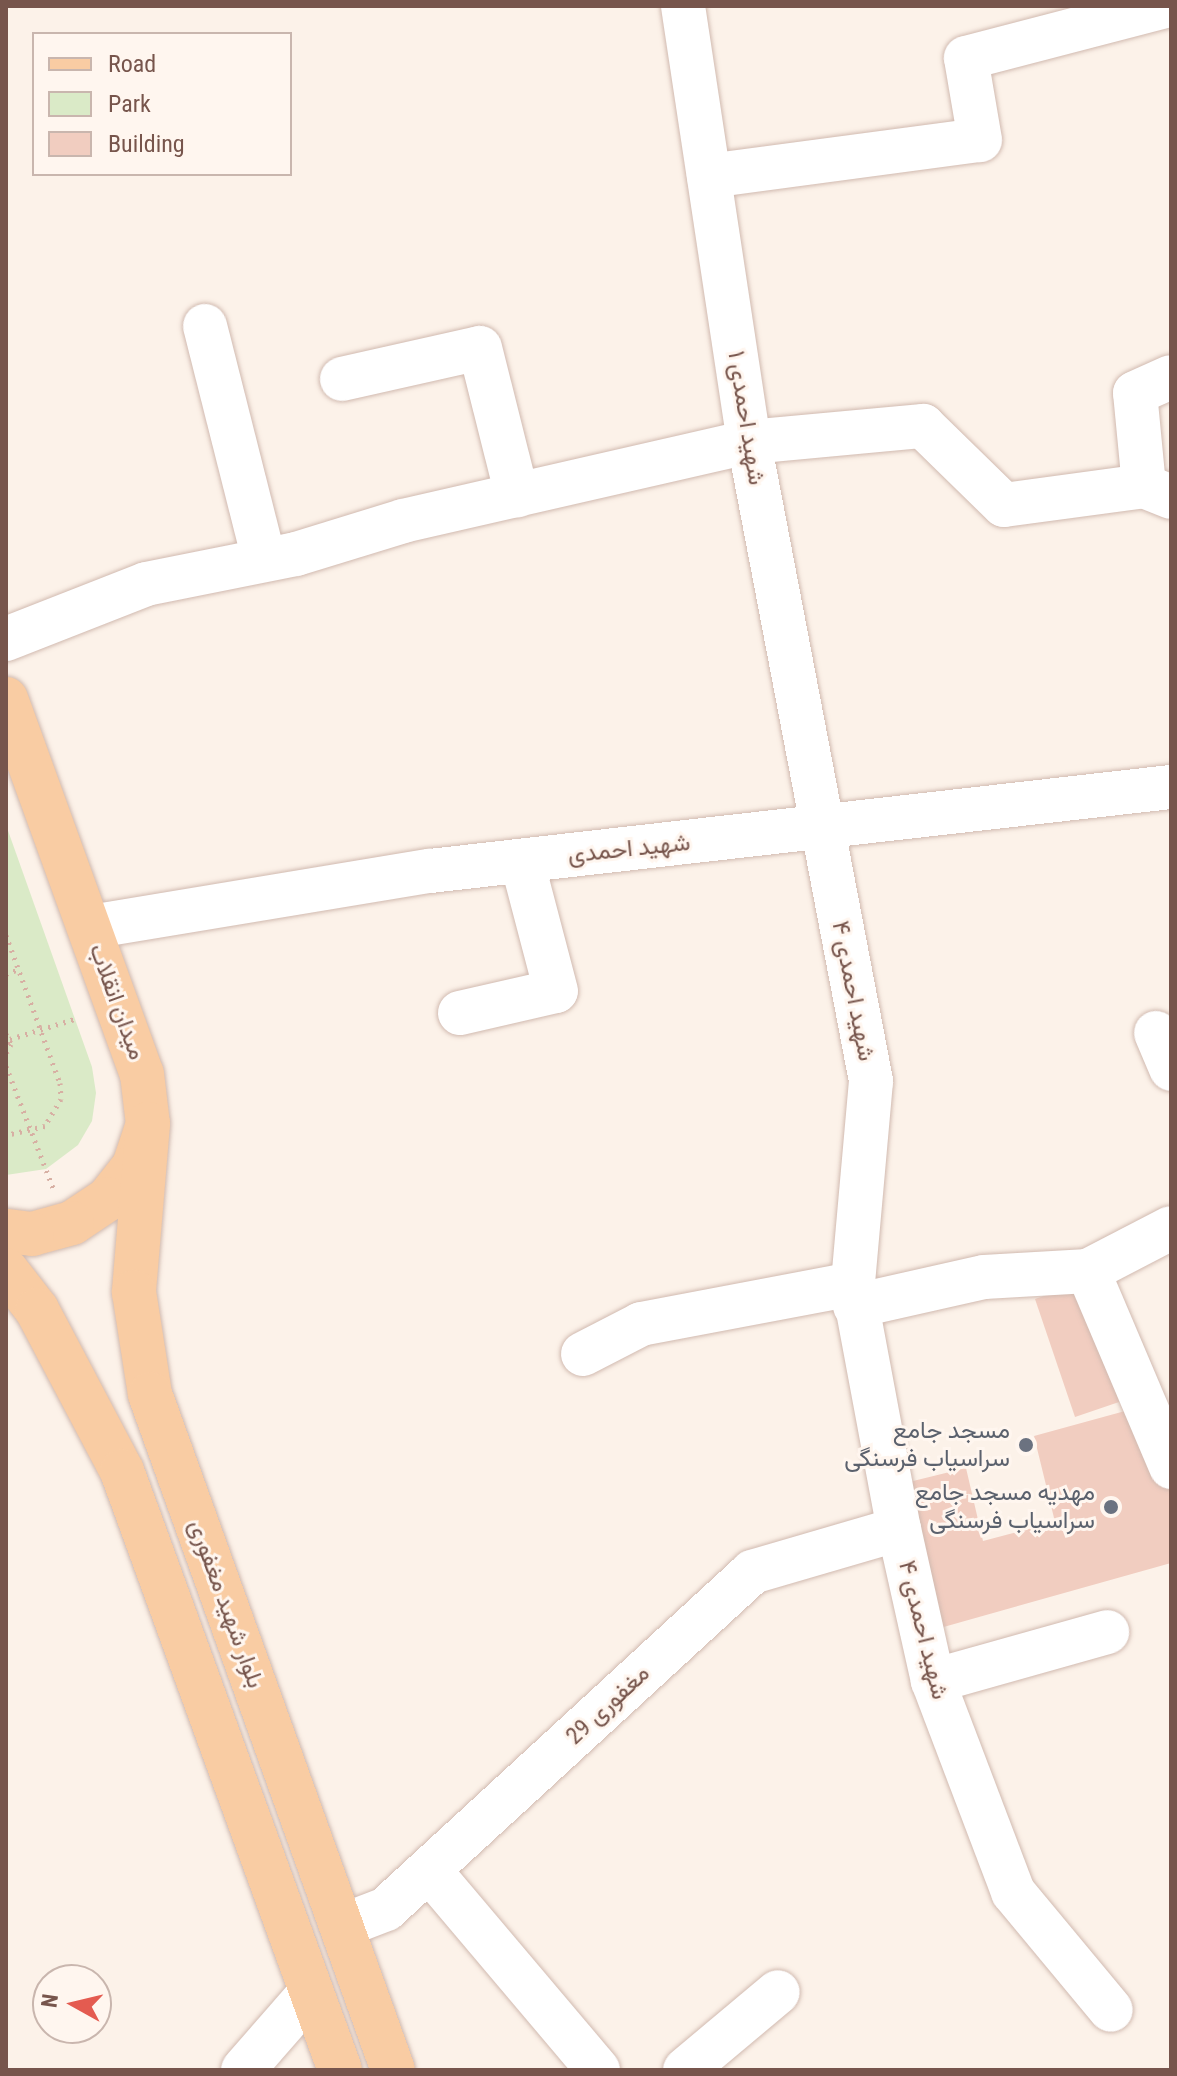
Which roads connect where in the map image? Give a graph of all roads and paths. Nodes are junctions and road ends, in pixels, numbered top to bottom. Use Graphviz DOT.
graph roads {
  1 [pos="683,6"];
  2 [pos="1166,6"];
  3 [pos="709,176"];
  4 [pos="205,326"];
  5 [pos="1171,377"];
  6 [pos="342,379"];
  7 [pos="749,442"];
  8 [pos="1157,491"];
  9 [pos="517,495"];
  10 [pos="264,559"];
  11 [pos="6,639"];
  12 [pos="6,699"];
  13 [pos="1171,787"];
  14 [pos="821,827"];
  15 [pos="522,861"];
  16 [pos="90,927"];
  17 [pos="6,935"];
  18 [pos="19,969"];
  19 [pos="6,974"];
  20 [pos="460,1013"];
  21 [pos="75,1019"];
  22 [pos="41,1030"];
  23 [pos="8,1037"];
  24 [pos="6,1054"];
  25 [pos="6,1066"];
  26 [pos="148,1124"];
  27 [pos="32,1133"];
  28 [pos="6,1135"];
  29 [pos="46,1169"];
  30 [pos="1171,1228"];
  31 [pos="6,1231"];
  32 [pos="6,1270"];
  33 [pos="1088,1271"];
  34 [pos="854,1295"];
  35 [pos="583,1354"];
  36 [pos="1171,1467"];
  37 [pos="899,1529"];
  38 [pos="1107,1632"];
  39 [pos="933,1681"];
  40 [pos="429,1870"];
  41 [pos="342,1926"];
  42 [pos="311,1992"];
  43 [pos="778,1992"];
  44 [pos="1111,2010"];
  45 [pos="243,2070"];
  46 [pos="340,2070"];
  47 [pos="393,2070"];
  48 [pos="598,2070"];
  49 [pos="685,2070"];
  1 -- 3 [label="street, شهید احمدی ۱"];
  2 -- 3 [label="street"];
  3 -- 7 [label="street, شهید احمدی ۱"];
  4 -- 10 [label="street"];
  5 -- 8 [label="street"];
  6 -- 9 [label="street"];
  7 -- 8 [label="street"];
  7 -- 9 [label="street"];
  7 -- 14 [label="street, شهید احمدی ۱"];
  9 -- 10 [label="street"];
  10 -- 11 [label="street"];
  12 -- 16 [label="main road, میدان انقلاب"];
  13 -- 14 [label="street, شهید احمدی"];
  14 -- 15 [label="street, شهید احمدی"];
  14 -- 34 [label="street, شهید احمدی ۴"];
  15 -- 16 [label="street, شهید احمدی"];
  15 -- 20 [label="street"];
  16 -- 26 [label="main road, میدان انقلاب"];
  17 -- 18 [label="path"];
  18 -- 19 [label="path"];
  18 -- 22 [label="path"];
  21 -- 22 [label="path"];
  22 -- 23 [label="path"];
  22 -- 27 [label="path"];
  23 -- 24 [label="path"];
  25 -- 27 [label="path"];
  26 -- 31 [label="main road, میدان انقلاب"];
  26 -- 41 [label="main road, بلوار شهید مغفوری"];
  27 -- 28 [label="path"];
  27 -- 29 [label="path"];
  30 -- 33 [label="street"];
  32 -- 42 [label="main road, بلوار شهید مغفوری"];
  33 -- 34 [label="street"];
  33 -- 36 [label="street"];
  34 -- 35 [label="street"];
  34 -- 37 [label="street, شهید احمدی ۴"];
  37 -- 39 [label="street, شهید احمدی ۴"];
  37 -- 40 [label="street, مغفوری 29"];
  38 -- 39 [label="street"];
  39 -- 44 [label="street, شهید احمدی ۴"];
  40 -- 41 [label="street, مغفوری 29"];
  40 -- 48 [label="street"];
  41 -- 47 [label="main road, بلوار شهید مغفوری"];
  42 -- 45 [label="street"];
  42 -- 46 [label="main road, بلوار شهید مغفوری"];
  43 -- 49 [label="street"];
}
